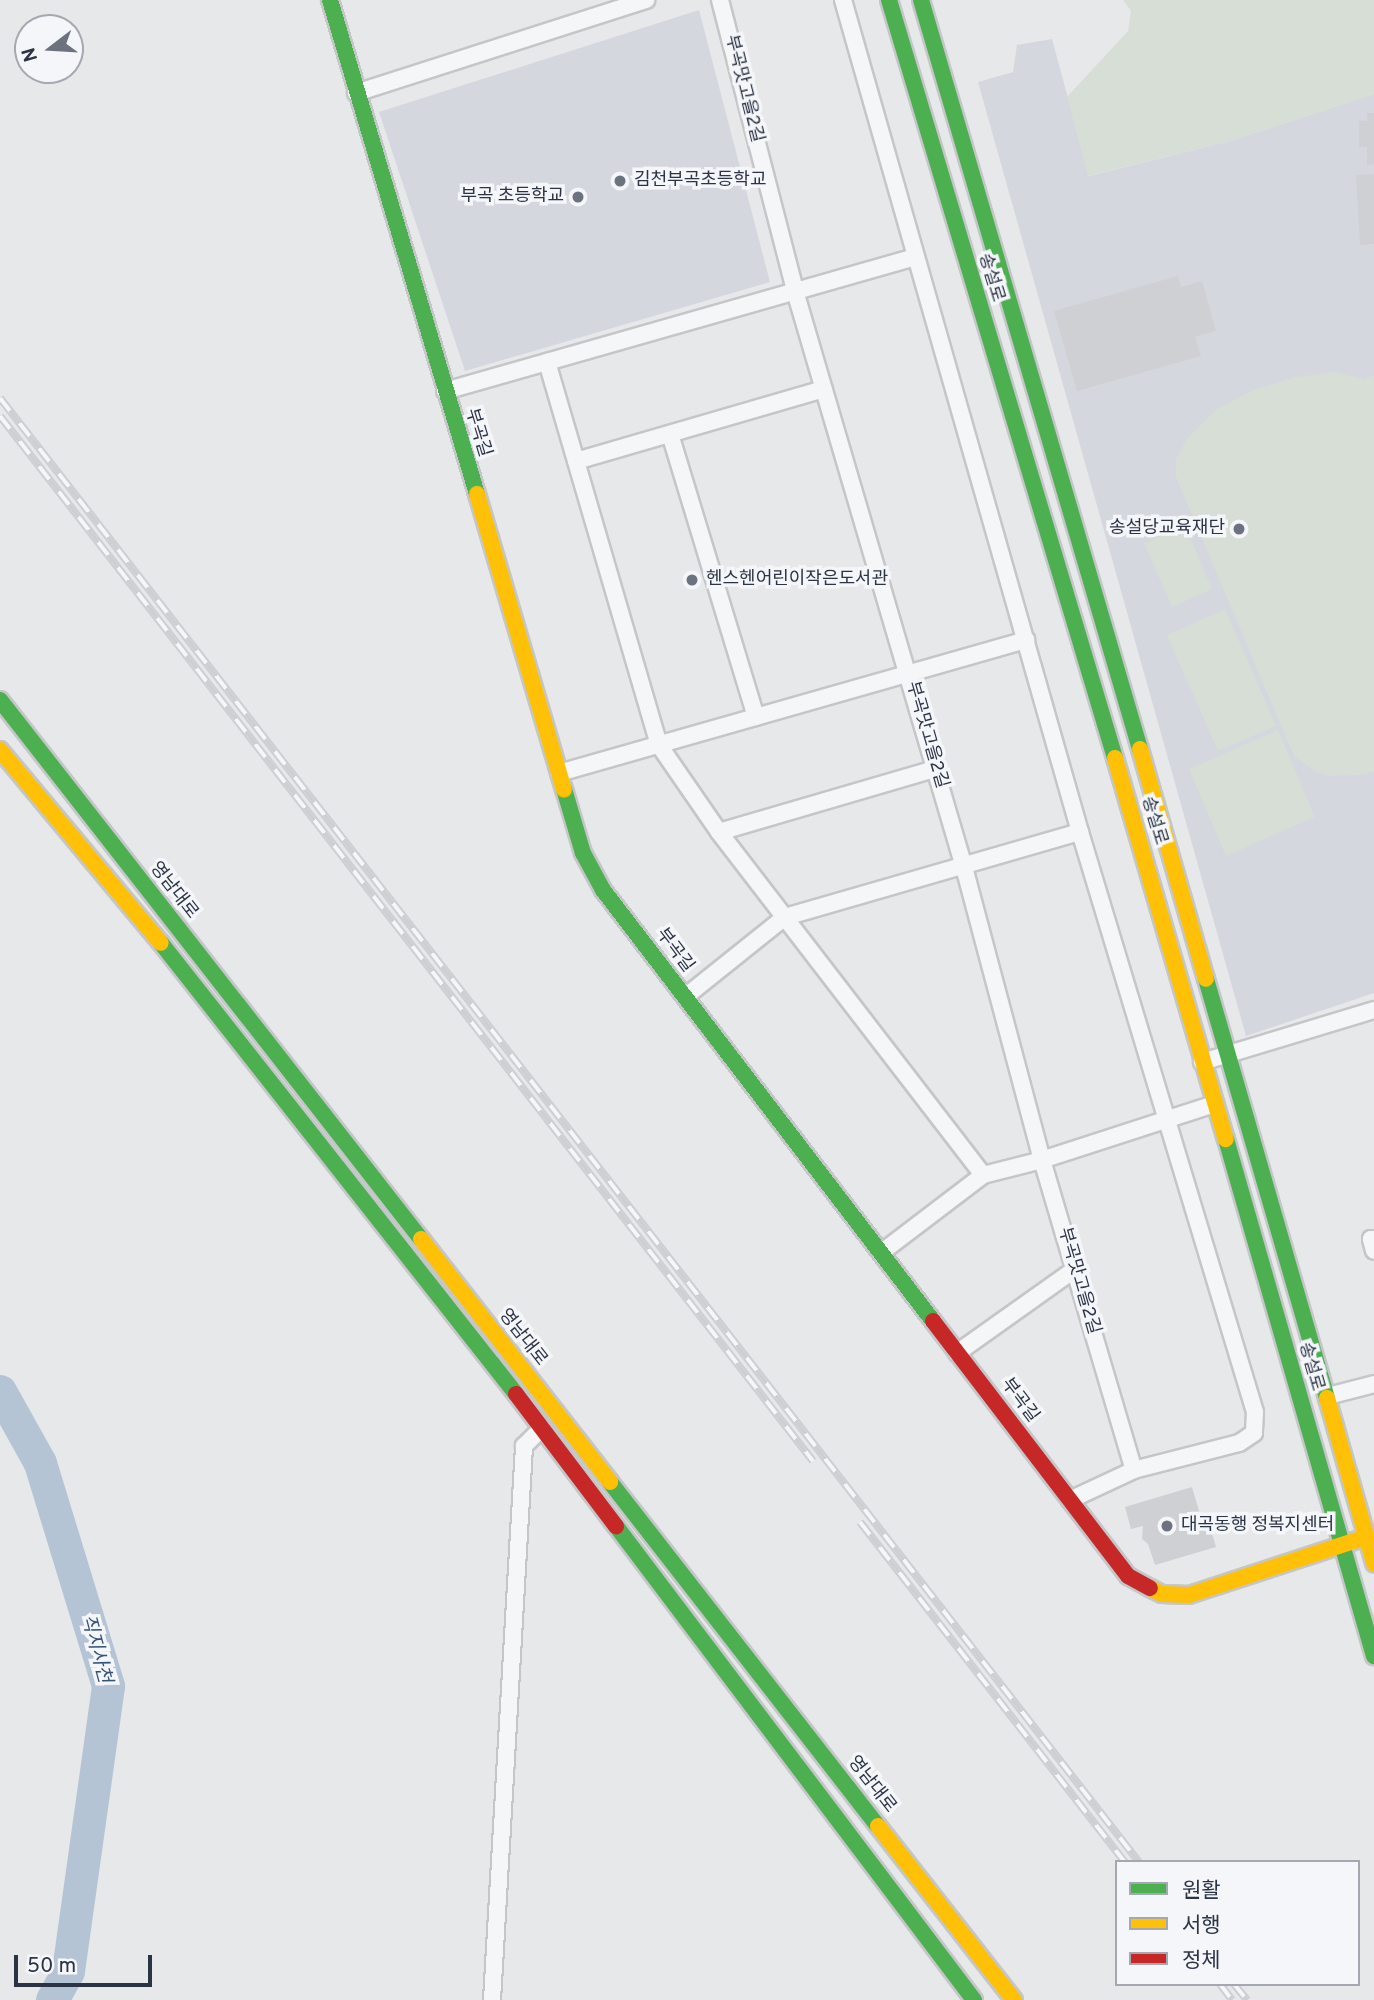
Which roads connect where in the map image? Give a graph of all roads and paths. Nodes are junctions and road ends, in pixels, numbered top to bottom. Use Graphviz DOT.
graph roads {
  1 [pos="330,0"];
  2 [pos="646,0"];
  3 [pos="720,0"];
  4 [pos="843,0"];
  5 [pos="889,0"];
  6 [pos="921,0"];
  7 [pos="356,93"];
  8 [pos="915,257"];
  9 [pos="795,291"];
  10 [pos="547,362"];
  11 [pos="824,389"];
  12 [pos="444,391"];
  13 [pos="670,434"];
  14 [pos="576,461"];
  15 [pos="1026,640"];
  16 [pos="908,674"];
  17 [pos="0,700"];
  18 [pos="756,717"];
  19 [pos="659,745"];
  20 [pos="0,750"];
  21 [pos="935,769"];
  22 [pos="559,773"];
  23 [pos="719,832"];
  24 [pos="1080,832"];
  25 [pos="964,867"];
  26 [pos="785,916"];
  27 [pos="685,997"];
  28 [pos="1374,1010"];
  29 [pos="1229,1054"];
  30 [pos="1202,1062"];
  31 [pos="1214,1104"];
  32 [pos="1166,1118"];
  33 [pos="1042,1160"];
  34 [pos="983,1175"];
  35 [pos="1374,1239"];
  36 [pos="1374,1251"];
  37 [pos="882,1252"];
  38 [pos="1074,1270"];
  39 [pos="957,1353"];
  40 [pos="1374,1384"];
  41 [pos="1328,1396"];
  42 [pos="542,1428"];
  43 [pos="1134,1470"];
  44 [pos="1070,1500"];
  45 [pos="1370,1536"];
  46 [pos="1341,1545"];
  47 [pos="1374,1563"];
  48 [pos="1374,1656"];
  49 [pos="492,2000"];
  50 [pos="974,2000"];
  51 [pos="1014,2000"];
  1 -- 7 [label="street, 부곡길"];
  2 -- 7 [label="street"];
  3 -- 9 [label="street, 부곡맛고을2길"];
  4 -- 8 [label="street"];
  5 -- 30 [label="street, 송설로"];
  6 -- 29 [label="street, 송설로"];
  7 -- 12 [label="street, 부곡길"];
  8 -- 9 [label="street"];
  8 -- 15 [label="street"];
  9 -- 10 [label="street"];
  9 -- 11 [label="street, 부곡맛고을2길"];
  10 -- 12 [label="street"];
  10 -- 14 [label="street"];
  11 -- 13 [label="street"];
  11 -- 16 [label="street, 부곡맛고을2길"];
  12 -- 22 [label="street, 부곡길"];
  13 -- 14 [label="street"];
  13 -- 18 [label="street"];
  14 -- 19 [label="street"];
  15 -- 16 [label="street"];
  15 -- 24 [label="street"];
  16 -- 18 [label="street"];
  16 -- 21 [label="street, 부곡맛고을2길"];
  17 -- 51 [label="street, 영남대로"];
  18 -- 19 [label="street"];
  19 -- 22 [label="street"];
  19 -- 23 [label="street"];
  20 -- 42 [label="street"];
  21 -- 23 [label="street"];
  21 -- 25 [label="street, 부곡맛고을2길"];
  22 -- 27 [label="street, 부곡길"];
  23 -- 26 [label="street"];
  24 -- 25 [label="street"];
  24 -- 32 [label="street"];
  25 -- 26 [label="street"];
  25 -- 33 [label="street, 부곡맛고을2길"];
  26 -- 27 [label="street"];
  26 -- 34 [label="street"];
  27 -- 37 [label="street, 부곡길"];
  28 -- 29 [label="street"];
  29 -- 30 [label="street"];
  29 -- 41 [label="street, 송설로"];
  30 -- 31 [label="street, 송설로"];
  31 -- 32 [label="street"];
  31 -- 46 [label="street, 송설로"];
  32 -- 33 [label="street"];
  32 -- 43 [label="street"];
  33 -- 34 [label="street"];
  33 -- 38 [label="street, 부곡맛고을2길"];
  34 -- 37 [label="street"];
  35 -- 36 [label="street"];
  37 -- 39 [label="street, 부곡길"];
  38 -- 39 [label="street"];
  38 -- 43 [label="street, 부곡맛고을2길"];
  39 -- 44 [label="street, 부곡길"];
  40 -- 41 [label="street"];
  41 -- 45 [label="street, 송설로"];
  42 -- 49 [label="street"];
  42 -- 50 [label="street"];
  43 -- 44 [label="street"];
  44 -- 46 [label="street, 부곡길"];
  45 -- 46 [label="street, 부곡길"];
  45 -- 47 [label="street, 송설로"];
  46 -- 48 [label="street, 송설로"];
}
